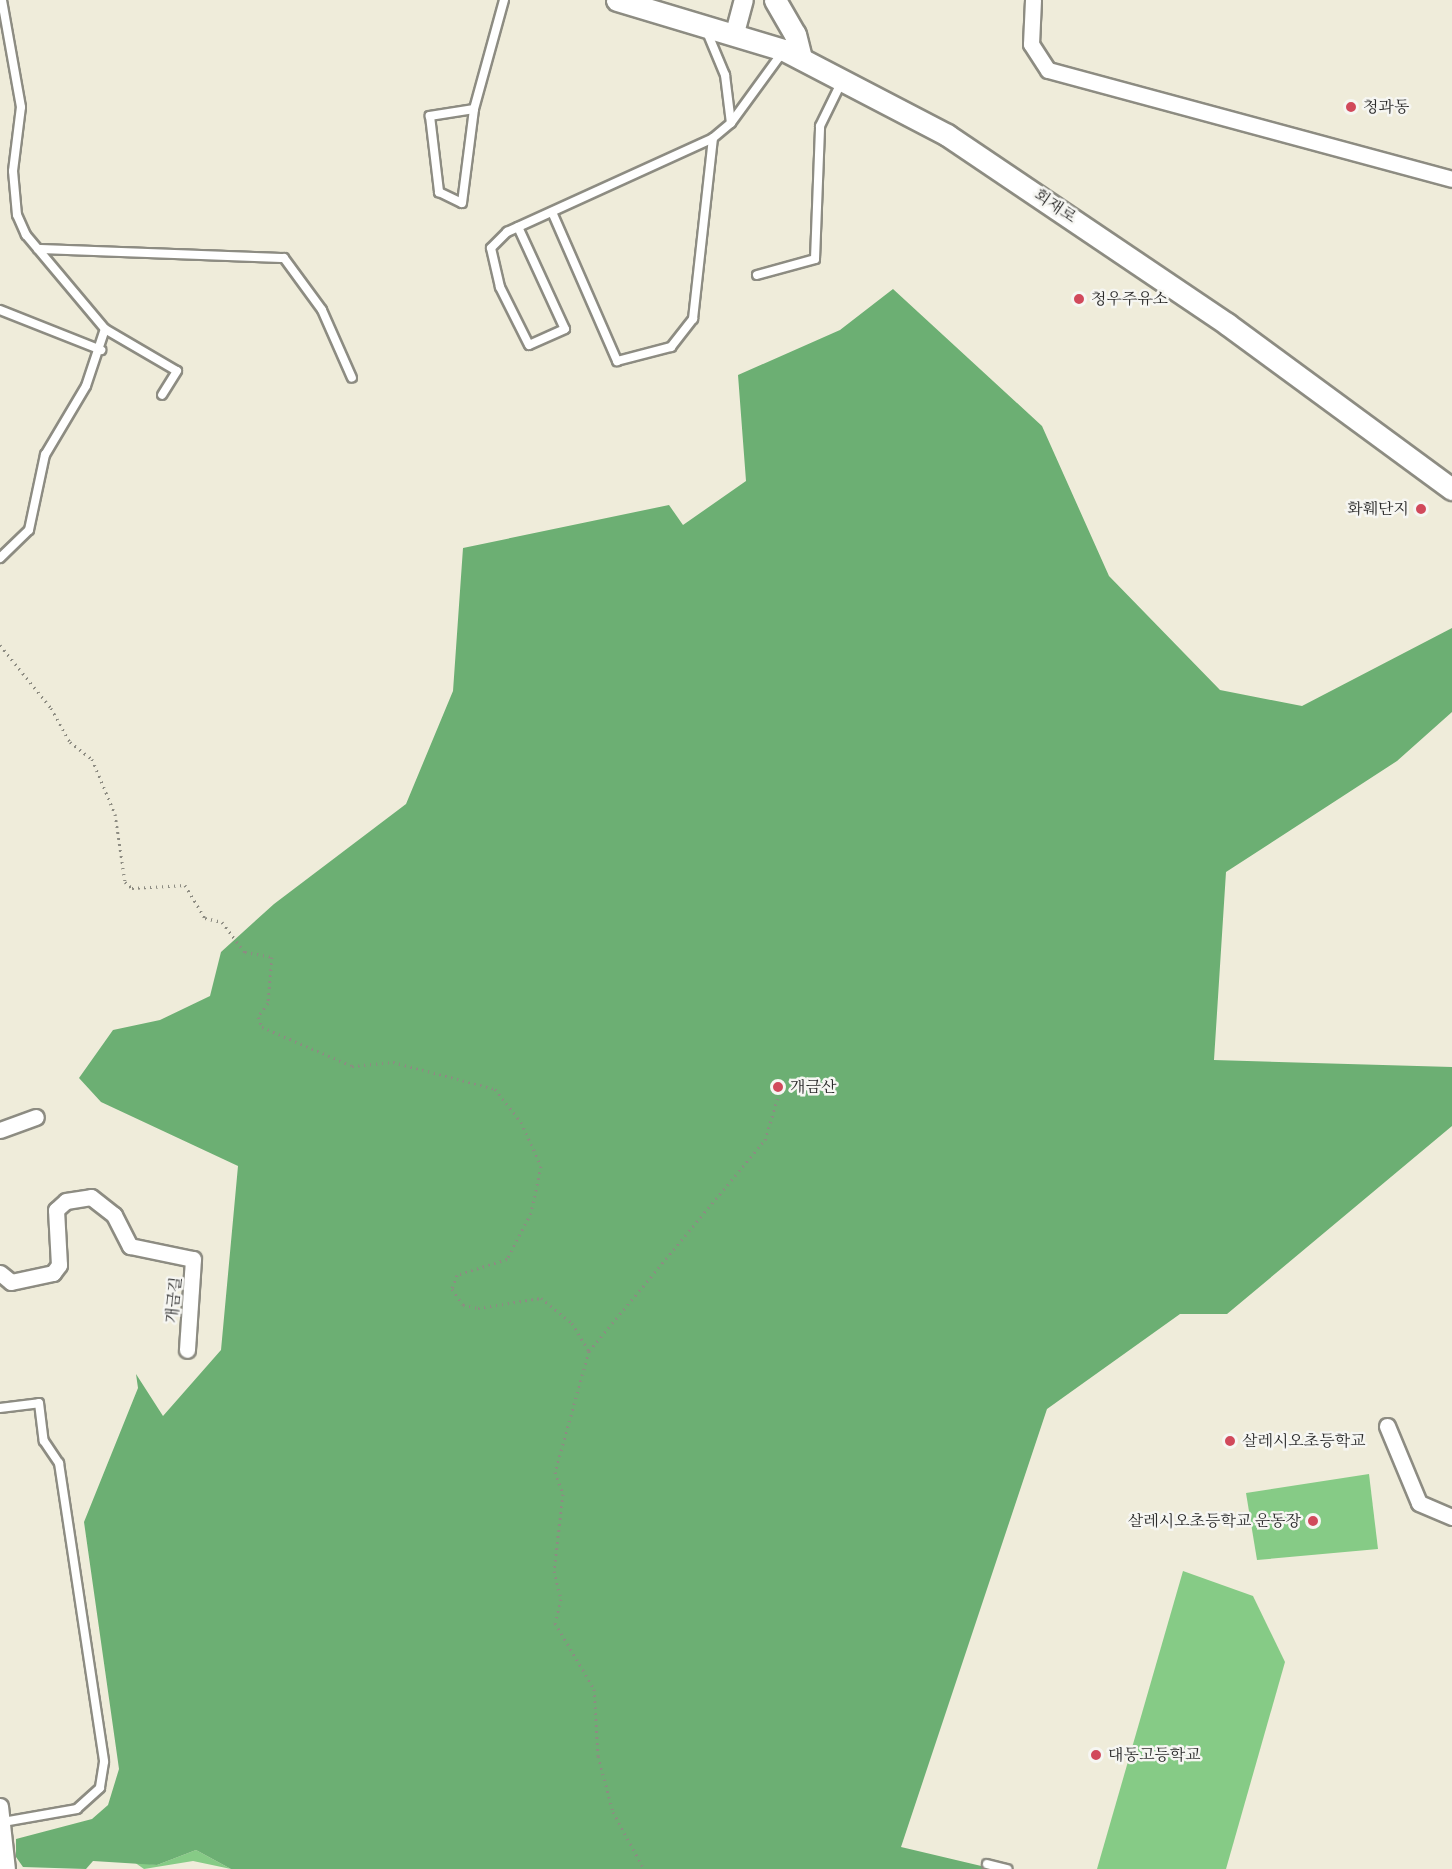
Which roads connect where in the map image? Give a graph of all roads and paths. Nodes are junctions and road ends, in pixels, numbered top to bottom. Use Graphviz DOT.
graph roads {
  1 [pos="2,0"];
  2 [pos="504,0"];
  3 [pos="617,0"];
  4 [pos="675,0"];
  5 [pos="744,0"];
  6 [pos="775,0"];
  7 [pos="1033,0"];
  8 [pos="653,10"];
  9 [pos="704,25"];
  10 [pos="735,33"];
  11 [pos="792,54"];
  12 [pos="844,77"];
  13 [pos="474,109"];
  14 [pos="732,123"];
  15 [pos="713,138"];
  16 [pos="1452,179"];
  17 [pos="552,212"];
  18 [pos="518,227"];
  19 [pos="38,249"];
  20 [pos="757,275"];
  21 [pos="0,310"];
  22 [pos="105,329"];
  23 [pos="101,350"];
  24 [pos="352,378"];
  25 [pos="162,395"];
  26 [pos="1452,489"];
  27 [pos="0,558"];
  28 [pos="0,645"];
  29 [pos="781,1087"];
  30 [pos="36,1117"];
  31 [pos="0,1130"];
  32 [pos="0,1273"];
  33 [pos="187,1350"];
  34 [pos="589,1351"];
  35 [pos="0,1408"];
  36 [pos="1387,1426"];
  37 [pos="1452,1517"];
  38 [pos="0,1806"];
  39 [pos="3,1822"];
  40 [pos="987,1864"];
  41 [pos="7,1869"];
  42 [pos="644,1869"];
  43 [pos="1007,1869"];
  1 -- 19 [label="lane"];
  2 -- 13 [label="lane"];
  3 -- 8 [label="main road, 회재로"];
  4 -- 8 [label="main road"];
  5 -- 10 [label="street"];
  6 -- 11 [label="main road"];
  7 -- 16 [label="street"];
  8 -- 9 [label="main road, 회재로"];
  9 -- 10 [label="main road, 회재로"];
  9 -- 14 [label="lane"];
  10 -- 11 [label="main road, 회재로"];
  11 -- 12 [label="main road, 회재로"];
  11 -- 14 [label="lane"];
  12 -- 20 [label="lane"];
  12 -- 26 [label="main road, 회재로"];
  13 -- 13 [label="lane"];
  14 -- 15 [label="lane"];
  15 -- 17 [label="lane"];
  15 -- 17 [label="lane"];
  17 -- 18 [label="lane"];
  18 -- 18 [label="lane"];
  19 -- 22 [label="lane"];
  19 -- 24 [label="lane"];
  21 -- 23 [label="lane"];
  22 -- 23 [label="lane"];
  22 -- 25 [label="lane"];
  23 -- 27 [label="lane"];
  28 -- 34 [label="path"];
  29 -- 34 [label="path"];
  30 -- 31 [label="street"];
  32 -- 33 [label="street, 개금길"];
  34 -- 42 [label="path"];
  35 -- 39 [label="lane"];
  36 -- 37 [label="street"];
  38 -- 39 [label="street"];
  39 -- 41 [label="street"];
  40 -- 43 [label="lane"];
}
